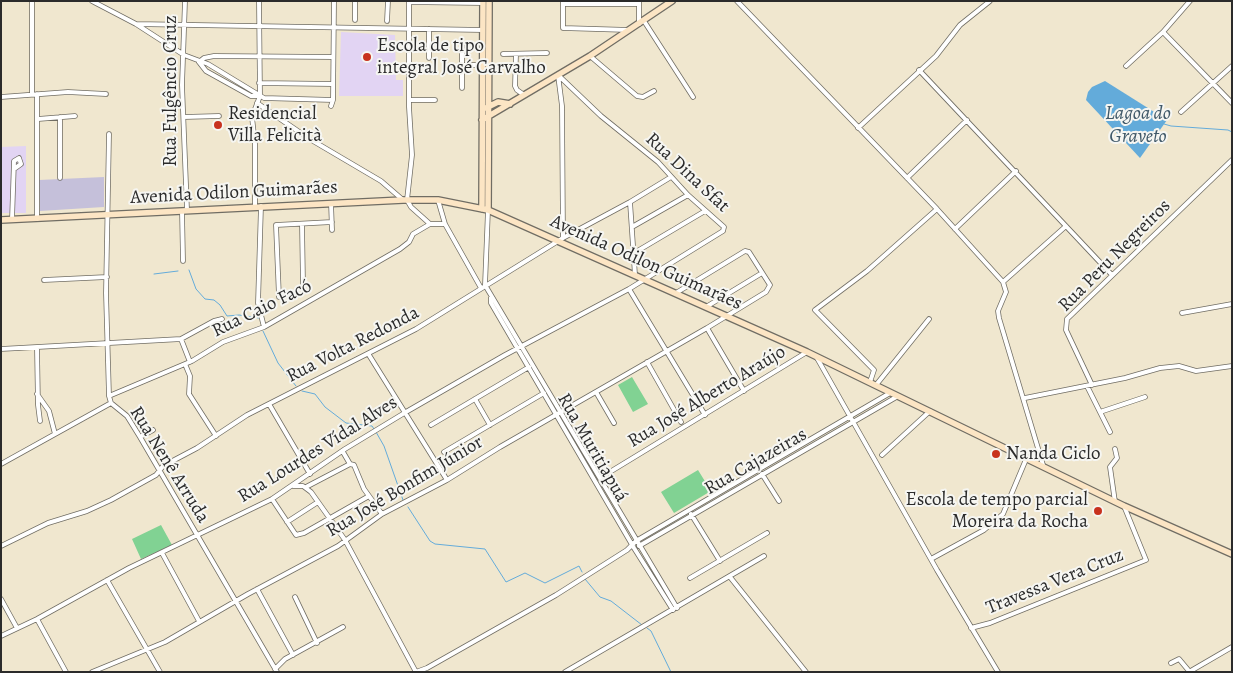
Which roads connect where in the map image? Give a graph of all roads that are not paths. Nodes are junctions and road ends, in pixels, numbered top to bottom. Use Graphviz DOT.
graph roads {
  1 [pos="32,1"];
  2 [pos="92,1"];
  3 [pos="185,1"];
  4 [pos="259,1"];
  5 [pos="334,1"];
  6 [pos="355,1"];
  7 [pos="388,1"];
  8 [pos="672,1"];
  9 [pos="737,1"];
  10 [pos="990,1"];
  11 [pos="1190,1"];
  12 [pos="409,2"];
  13 [pos="485,2"];
  14 [pos="563,3"];
  15 [pos="639,3"];
  16 [pos="355,20"];
  17 [pos="388,21"];
  18 [pos="641,23"];
  19 [pos="136,24"];
  20 [pos="184,26"];
  21 [pos="258,27"];
  22 [pos="409,28"];
  23 [pos="334,29"];
  24 [pos="429,29"];
  25 [pos="631,30"];
  26 [pos="486,31"];
  27 [pos="1163,32"];
  28 [pos="462,43"];
  29 [pos="547,53"];
  30 [pos="502,54"];
  31 [pos="516,54"];
  32 [pos="184,55"];
  33 [pos="258,56"];
  34 [pos="590,56"];
  35 [pos="333,57"];
  36 [pos="429,58"];
  37 [pos="199,62"];
  38 [pos="462,65"];
  39 [pos="482,65"];
  40 [pos="1126,66"];
  41 [pos="1232,66"];
  42 [pos="919,70"];
  43 [pos="558,75"];
  44 [pos="259,83"];
  45 [pos="333,84"];
  46 [pos="1211,84"];
  47 [pos="462,88"];
  48 [pos="654,90"];
  49 [pos="34,94"];
  50 [pos="106,94"];
  51 [pos="524,95"];
  52 [pos="260,96"];
  53 [pos="1,97"];
  54 [pos="694,97"];
  55 [pos="333,100"];
  56 [pos="410,100"];
  57 [pos="435,100"];
  58 [pos="1232,103"];
  59 [pos="257,104"];
  60 [pos="510,104"];
  61 [pos="330,106"];
  62 [pos="488,106"];
  63 [pos="482,111"];
  64 [pos="1181,112"];
  65 [pos="75,116"];
  66 [pos="219,116"];
  67 [pos="60,117"];
  68 [pos="184,117"];
  69 [pos="38,119"];
  70 [pos="484,119"];
  71 [pos="967,120"];
  72 [pos="858,128"];
  73 [pos="108,134"];
  74 [pos="1232,160"];
  75 [pos="14,169"];
  76 [pos="1016,171"];
  77 [pos="670,177"];
  78 [pos="60,178"];
  79 [pos="907,178"];
  80 [pos="688,195"];
  81 [pos="405,200"];
  82 [pos="438,200"];
  83 [pos="630,202"];
  84 [pos="330,203"];
  85 [pos="258,206"];
  86 [pos="937,209"];
  87 [pos="184,210"];
  88 [pos="485,210"];
  89 [pos="705,211"];
  90 [pos="108,214"];
  91 [pos="37,219"];
  92 [pos="1,220"];
  93 [pos="12,220"];
  94 [pos="332,222"];
  95 [pos="302,224"];
  96 [pos="430,224"];
  97 [pos="445,224"];
  98 [pos="1066,226"];
  99 [pos="632,227"];
  100 [pos="955,229"];
  101 [pos="332,230"];
  102 [pos="560,239"];
  103 [pos="634,253"];
  104 [pos="183,261"];
  105 [pos="762,273"];
  106 [pos="634,275"];
  107 [pos="1112,275"];
  108 [pos="106,277"];
  109 [pos="44,280"];
  110 [pos="644,280"];
  111 [pos="1004,282"];
  112 [pos="303,284"];
  113 [pos="485,285"];
  114 [pos="481,288"];
  115 [pos="629,289"];
  116 [pos="676,294"];
  117 [pos="279,297"];
  118 [pos="1232,304"];
  119 [pos="706,306"];
  120 [pos="1182,313"];
  121 [pos="727,315"];
  122 [pos="222,319"];
  123 [pos="929,319"];
  124 [pos="264,327"];
  125 [pos="707,328"];
  126 [pos="181,339"];
  127 [pos="106,345"];
  128 [pos="520,347"];
  129 [pos="37,348"];
  130 [pos="1,349"];
  131 [pos="667,350"];
  132 [pos="807,352"];
  133 [pos="369,355"];
  134 [pos="817,357"];
  135 [pos="190,362"];
  136 [pos="647,362"];
  137 [pos="185,364"];
  138 [pos="1232,366"];
  139 [pos="529,367"];
  140 [pos="873,384"];
  141 [pos="1090,385"];
  142 [pos="744,391"];
  143 [pos="596,392"];
  144 [pos="544,393"];
  145 [pos="890,393"];
  146 [pos="37,394"];
  147 [pos="109,396"];
  148 [pos="898,396"];
  149 [pos="1145,397"];
  150 [pos="1025,398"];
  151 [pos="475,399"];
  152 [pos="111,403"];
  153 [pos="269,404"];
  154 [pos="930,411"];
  155 [pos="406,412"];
  156 [pos="1100,412"];
  157 [pos="558,413"];
  158 [pos="705,415"];
  159 [pos="850,416"];
  160 [pos="40,421"];
  161 [pos="681,422"];
  162 [pos="852,422"];
  163 [pos="614,423"];
  164 [pos="431,425"];
  165 [pos="490,425"];
  166 [pos="153,430"];
  167 [pos="1110,432"];
  168 [pos="55,434"];
  169 [pos="216,436"];
  170 [pos="140,437"];
  171 [pos="1115,449"];
  172 [pos="343,452"];
  173 [pos="444,452"];
  174 [pos="882,455"];
  175 [pos="1027,457"];
  176 [pos="1,464"];
  177 [pos="350,464"];
  178 [pos="1043,465"];
  179 [pos="158,470"];
  180 [pos="310,474"];
  181 [pos="762,474"];
  182 [pos="600,478"];
  183 [pos="447,480"];
  184 [pos="595,481"];
  185 [pos="294,486"];
  186 [pos="306,487"];
  187 [pos="369,496"];
  188 [pos="272,499"];
  189 [pos="779,501"];
  190 [pos="318,502"];
  191 [pos="1115,502"];
  192 [pos="1124,506"];
  193 [pos="689,510"];
  194 [pos="382,514"];
  195 [pos="692,515"];
  196 [pos="330,518"];
  197 [pos="287,522"];
  198 [pos="767,534"];
  199 [pos="197,537"];
  200 [pos="345,540"];
  201 [pos="636,541"];
  202 [pos="1,546"];
  203 [pos="633,546"];
  204 [pos="639,546"];
  205 [pos="162,553"];
  206 [pos="1232,554"];
  207 [pos="764,556"];
  208 [pos="931,559"];
  209 [pos="720,561"];
  210 [pos="730,577"];
  211 [pos="690,578"];
  212 [pos="107,580"];
  213 [pos="257,590"];
  214 [pos="295,597"];
  215 [pos="1,599"];
  216 [pos="234,602"];
  217 [pos="675,609"];
  218 [pos="37,619"];
  219 [pos="200,621"];
  220 [pos="343,627"];
  221 [pos="17,628"];
  222 [pos="971,628"];
  223 [pos="1,636"];
  224 [pos="317,643"];
  225 [pos="1232,647"];
  226 [pos="146,648"];
  227 [pos="293,655"];
  228 [pos="1171,663"];
  229 [pos="276,670"];
  230 [pos="1189,671"];
  231 [pos="66,672"];
  232 [pos="92,672"];
  233 [pos="160,672"];
  234 [pos="416,672"];
  235 [pos="565,672"];
  236 [pos="806,672"];
  237 [pos="998,672"];
  1 -- 49 [label="street"];
  2 -- 19 [label="street"];
  3 -- 20 [label="street, Rua Fulgêncio Cruz"];
  4 -- 21 [label="street"];
  5 -- 23 [label="street"];
  6 -- 16 [label="street"];
  7 -- 17 [label="street"];
  8 -- 18 [label="street"];
  9 -- 72 [label="street"];
  10 -- 42 [label="street"];
  11 -- 27 [label="street"];
  12 -- 13 [label="street"];
  12 -- 22 [label="street"];
  13 -- 26 [label="street"];
  14 -- 15 [label="street"];
  14 -- 25 [label="street"];
  15 -- 18 [label="street"];
  18 -- 25 [label="street"];
  18 -- 54 [label="street"];
  19 -- 20 [label="street"];
  19 -- 32 [label="street"];
  20 -- 21 [label="street"];
  20 -- 32 [label="street, Rua Fulgêncio Cruz"];
  21 -- 23 [label="street"];
  21 -- 33 [label="street"];
  22 -- 23 [label="street"];
  22 -- 24 [label="street"];
  22 -- 56 [label="street"];
  23 -- 35 [label="street"];
  24 -- 26 [label="street"];
  24 -- 36 [label="street"];
  25 -- 34 [label="street"];
  26 -- 39 [label="street"];
  26 -- 62 [label="street"];
  27 -- 40 [label="street"];
  27 -- 46 [label="street"];
  28 -- 38 [label="street"];
  29 -- 31 [label="street"];
  30 -- 31 [label="street"];
  31 -- 51 [label="street"];
  32 -- 37 [label="street"];
  32 -- 68 [label="street, Rua Fulgêncio Cruz"];
  33 -- 35 [label="street"];
  33 -- 37 [label="street"];
  33 -- 44 [label="street"];
  34 -- 43 [label="street"];
  34 -- 48 [label="street"];
  35 -- 45 [label="street"];
  37 -- 52 [label="street"];
  38 -- 39 [label="street"];
  38 -- 47 [label="street"];
  39 -- 63 [label="street"];
  41 -- 46 [label="street"];
  42 -- 71 [label="street"];
  42 -- 72 [label="street"];
  43 -- 51 [label="street"];
  43 -- 77 [label="street, Rua Dina Sfat"];
  43 -- 102 [label="street"];
  44 -- 45 [label="street"];
  44 -- 52 [label="street"];
  45 -- 55 [label="street"];
  46 -- 58 [label="street"];
  46 -- 64 [label="street"];
  49 -- 50 [label="street"];
  49 -- 53 [label="street"];
  49 -- 69 [label="street"];
  51 -- 60 [label="street"];
  52 -- 55 [label="street"];
  52 -- 59 [label="street"];
  55 -- 61 [label="street"];
  56 -- 57 [label="street"];
  56 -- 81 [label="street"];
  59 -- 81 [label="street"];
  59 -- 85 [label="street"];
  60 -- 62 [label="street"];
  60 -- 70 [label="street"];
  62 -- 63 [label="street"];
  62 -- 70 [label="street"];
  63 -- 70 [label="street"];
  65 -- 67 [label="street"];
  66 -- 68 [label="street"];
  67 -- 69 [label="street"];
  67 -- 78 [label="street"];
  68 -- 87 [label="street, Rua Fulgêncio Cruz"];
  69 -- 91 [label="street"];
  70 -- 88 [label="street"];
  71 -- 76 [label="street"];
  71 -- 79 [label="street"];
  72 -- 79 [label="street"];
  73 -- 90 [label="street, Rua Nenê Arruda"];
  74 -- 107 [label="street, Rua Peru Negreiros"];
  75 -- 93 [label="street"];
  76 -- 98 [label="street"];
  76 -- 100 [label="street"];
  77 -- 80 [label="street, Rua Dina Sfat"];
  77 -- 83 [label="street, Rua Volta Redonda"];
  79 -- 86 [label="street"];
  80 -- 89 [label="street, Rua Dina Sfat"];
  80 -- 99 [label="street"];
  81 -- 82 [label="street, Avenida Odilon Guimarães"];
  81 -- 84 [label="street, Avenida Odilon Guimarães"];
  81 -- 96 [label="street"];
  82 -- 88 [label="street, Avenida Odilon Guimarães"];
  82 -- 97 [label="street"];
  83 -- 99 [label="street"];
  83 -- 102 [label="street, Rua Volta Redonda"];
  84 -- 85 [label="street, Avenida Odilon Guimarães"];
  84 -- 94 [label="street"];
  85 -- 87 [label="street, Avenida Odilon Guimarães"];
  85 -- 124 [label="street"];
  86 -- 100 [label="street"];
  86 -- 140 [label="street"];
  87 -- 90 [label="street, Avenida Odilon Guimarães"];
  87 -- 104 [label="street, Rua Fulgêncio Cruz"];
  88 -- 102 [label="street, Avenida Odilon Guimarães"];
  88 -- 113 [label="street"];
  89 -- 103 [label="street"];
  89 -- 110 [label="street, Rua Dina Sfat"];
  90 -- 91 [label="street, Avenida Odilon Guimarães"];
  90 -- 108 [label="street, Rua Nenê Arruda"];
  91 -- 93 [label="street, Avenida Odilon Guimarães"];
  92 -- 93 [label="street, Avenida Odilon Guimarães"];
  94 -- 95 [label="street"];
  94 -- 101 [label="street"];
  95 -- 112 [label="street"];
  95 -- 117 [label="street"];
  96 -- 97 [label="street"];
  96 -- 124 [label="street, Rua Caio Facó"];
  97 -- 114 [label="street"];
  98 -- 107 [label="street"];
  98 -- 111 [label="street"];
  99 -- 103 [label="street"];
  100 -- 111 [label="street"];
  102 -- 106 [label="street, Avenida Odilon Guimarães"];
  102 -- 113 [label="street, Rua Volta Redonda"];
  103 -- 106 [label="street"];
  105 -- 116 [label="street"];
  105 -- 119 [label="street"];
  105 -- 121 [label="street, Rua José Bonfim Júnior"];
  106 -- 110 [label="street, Avenida Odilon Guimarães"];
  107 -- 141 [label="street, Rua Peru Negreiros"];
  108 -- 109 [label="street"];
  108 -- 127 [label="street, Rua Nenê Arruda"];
  110 -- 115 [label="street, Rua Lourdes Vídal Alves"];
  110 -- 116 [label="street, Avenida Odilon Guimarães"];
  111 -- 150 [label="street"];
  113 -- 114 [label="street, Rua Volta Redonda"];
  113 -- 128 [label="street, Rua Muritiapuá"];
  114 -- 133 [label="street, Rua Volta Redonda"];
  115 -- 128 [label="street, Rua Lourdes Vídal Alves"];
  115 -- 131 [label="street"];
  116 -- 119 [label="street, Avenida Odilon Guimarães"];
  118 -- 120 [label="street"];
  119 -- 121 [label="street, Avenida Odilon Guimarães"];
  121 -- 125 [label="street, Rua José Bonfim Júnior"];
  121 -- 132 [label="street, Avenida Odilon Guimarães"];
  122 -- 126 [label="street"];
  123 -- 140 [label="street"];
  124 -- 135 [label="street, Rua Caio Facó"];
  125 -- 131 [label="street, Rua José Bonfim Júnior"];
  125 -- 142 [label="street"];
  126 -- 127 [label="street"];
  126 -- 135 [label="street"];
  127 -- 129 [label="street"];
  127 -- 147 [label="street, Rua Nenê Arruda"];
  128 -- 139 [label="street, Rua Muritiapuá"];
  128 -- 155 [label="street, Rua Lourdes Vídal Alves"];
  128 -- 157 [label="street, Rua Muritiapuá"];
  129 -- 130 [label="street"];
  129 -- 146 [label="street"];
  131 -- 136 [label="street, Rua José Bonfim Júnior"];
  131 -- 158 [label="street"];
  132 -- 134 [label="street, Avenida Odilon Guimarães"];
  132 -- 142 [label="street, Rua José Alberto Araújo"];
  133 -- 153 [label="street, Rua Volta Redonda"];
  133 -- 155 [label="street"];
  134 -- 140 [label="street, Avenida Odilon Guimarães"];
  134 -- 159 [label="street"];
  135 -- 137 [label="street, Rua Caio Facó"];
  136 -- 143 [label="street, Rua José Bonfim Júnior"];
  136 -- 161 [label="street"];
  137 -- 147 [label="street, Rua Caio Facó"];
  137 -- 169 [label="street"];
  138 -- 141 [label="street"];
  139 -- 144 [label="street, Rua Muritiapuá"];
  139 -- 151 [label="street"];
  140 -- 145 [label="street, Avenida Odilon Guimarães"];
  141 -- 150 [label="street"];
  141 -- 156 [label="street"];
  142 -- 158 [label="street, Rua José Alberto Araújo"];
  143 -- 157 [label="street, Rua José Bonfim Júnior"];
  143 -- 163 [label="street"];
  144 -- 157 [label="street, Rua Muritiapuá"];
  144 -- 165 [label="street"];
  145 -- 148 [label="street, Avenida Odilon Guimarães"];
  145 -- 159 [label="street, Rua Cajazeiras"];
  146 -- 160 [label="street"];
  146 -- 168 [label="street"];
  147 -- 152 [label="street, Rua Nenê Arruda"];
  148 -- 154 [label="street, Avenida Odilon Guimarães"];
  148 -- 162 [label="street, Rua Cajazeiras"];
  149 -- 156 [label="street"];
  150 -- 178 [label="street"];
  151 -- 164 [label="street"];
  151 -- 165 [label="street"];
  152 -- 168 [label="street"];
  152 -- 170 [label="street, Rua Nenê Arruda"];
  153 -- 169 [label="street, Rua Volta Redonda"];
  153 -- 180 [label="street"];
  154 -- 174 [label="street"];
  154 -- 175 [label="street, Avenida Odilon Guimarães"];
  155 -- 172 [label="street, Rua Lourdes Vídal Alves"];
  155 -- 183 [label="street"];
  156 -- 167 [label="street"];
  157 -- 182 [label="street, Rua Muritiapuá"];
  157 -- 183 [label="street, Rua José Bonfim Júnior"];
  157 -- 184 [label="street, Rua Muritiapuá"];
  158 -- 182 [label="street, Rua José Alberto Araújo"];
  159 -- 162 [label="street"];
  159 -- 193 [label="street, Rua Cajazeiras"];
  162 -- 181 [label="street, Rua Cajazeiras"];
  162 -- 208 [label="street"];
  165 -- 173 [label="street"];
  166 -- 170 [label="street"];
  168 -- 176 [label="street"];
  169 -- 179 [label="street, Rua Volta Redonda"];
  170 -- 179 [label="street, Rua Nenê Arruda"];
  171 -- 191 [label="street"];
  172 -- 177 [label="street"];
  172 -- 180 [label="street, Rua Lourdes Vídal Alves"];
  175 -- 178 [label="street, Avenida Odilon Guimarães"];
  175 -- 208 [label="street"];
  177 -- 186 [label="street"];
  177 -- 187 [label="street"];
  178 -- 191 [label="street, Avenida Odilon Guimarães"];
  179 -- 199 [label="street, Rua Nenê Arruda"];
  179 -- 202 [label="street, Rua Volta Redonda"];
  180 -- 185 [label="street, Rua Lourdes Vídal Alves"];
  181 -- 189 [label="street"];
  181 -- 195 [label="street, Rua Cajazeiras"];
  182 -- 184 [label="street, Rua José Alberto Araújo"];
  182 -- 201 [label="street, Rua Muritiapuá"];
  183 -- 194 [label="street, Rua José Bonfim Júnior"];
  184 -- 203 [label="street, Rua Muritiapuá"];
  185 -- 186 [label="street"];
  185 -- 188 [label="street, Rua Lourdes Vídal Alves"];
  186 -- 190 [label="street"];
  187 -- 194 [label="street"];
  187 -- 196 [label="street"];
  188 -- 197 [label="street"];
  188 -- 199 [label="street, Rua Lourdes Vídal Alves"];
  190 -- 196 [label="street"];
  190 -- 197 [label="street"];
  191 -- 192 [label="street, Avenida Odilon Guimarães"];
  192 -- 206 [label="street, Avenida Odilon Guimarães"];
  192 -- 222 [label="street, Travessa Vera Cruz"];
  193 -- 195 [label="street"];
  193 -- 201 [label="street, Rua Cajazeiras"];
  194 -- 200 [label="street, Rua José Bonfim Júnior"];
  195 -- 204 [label="street, Rua Cajazeiras"];
  195 -- 209 [label="street"];
  196 -- 197 [label="street"];
  196 -- 200 [label="street"];
  198 -- 209 [label="street"];
  199 -- 205 [label="street, Rua Lourdes Vídal Alves"];
  199 -- 216 [label="street, Rua Nenê Arruda"];
  200 -- 213 [label="street, Rua José Bonfim Júnior"];
  200 -- 234 [label="street"];
  201 -- 203 [label="street, Rua Cajazeiras"];
  201 -- 204 [label="street, Rua Muritiapuá"];
  203 -- 204 [label="street, Rua Cajazeiras"];
  203 -- 217 [label="street, Rua Muritiapuá"];
  203 -- 234 [label="street, Rua Cajazeiras"];
  204 -- 217 [label="street, Rua Muritiapuá"];
  205 -- 212 [label="street, Rua Lourdes Vídal Alves"];
  205 -- 219 [label="street"];
  207 -- 210 [label="street"];
  208 -- 222 [label="street"];
  209 -- 211 [label="street"];
  210 -- 217 [label="street"];
  210 -- 236 [label="street"];
  212 -- 218 [label="street, Rua Lourdes Vídal Alves"];
  212 -- 226 [label="street"];
  213 -- 216 [label="street, Rua José Bonfim Júnior"];
  213 -- 227 [label="street"];
  214 -- 224 [label="street"];
  215 -- 221 [label="street"];
  216 -- 219 [label="street, Rua José Bonfim Júnior"];
  216 -- 229 [label="street, Rua Nenê Arruda"];
  217 -- 235 [label="street"];
  218 -- 221 [label="street, Rua Lourdes Vídal Alves"];
  218 -- 231 [label="street"];
  219 -- 226 [label="street, Rua José Bonfim Júnior"];
  220 -- 224 [label="street"];
  221 -- 223 [label="street, Rua Lourdes Vídal Alves"];
  222 -- 237 [label="street"];
  224 -- 227 [label="street"];
  225 -- 230 [label="street"];
  226 -- 232 [label="street, Rua José Bonfim Júnior"];
  226 -- 233 [label="street"];
  227 -- 229 [label="street"];
  228 -- 230 [label="street"];
}
